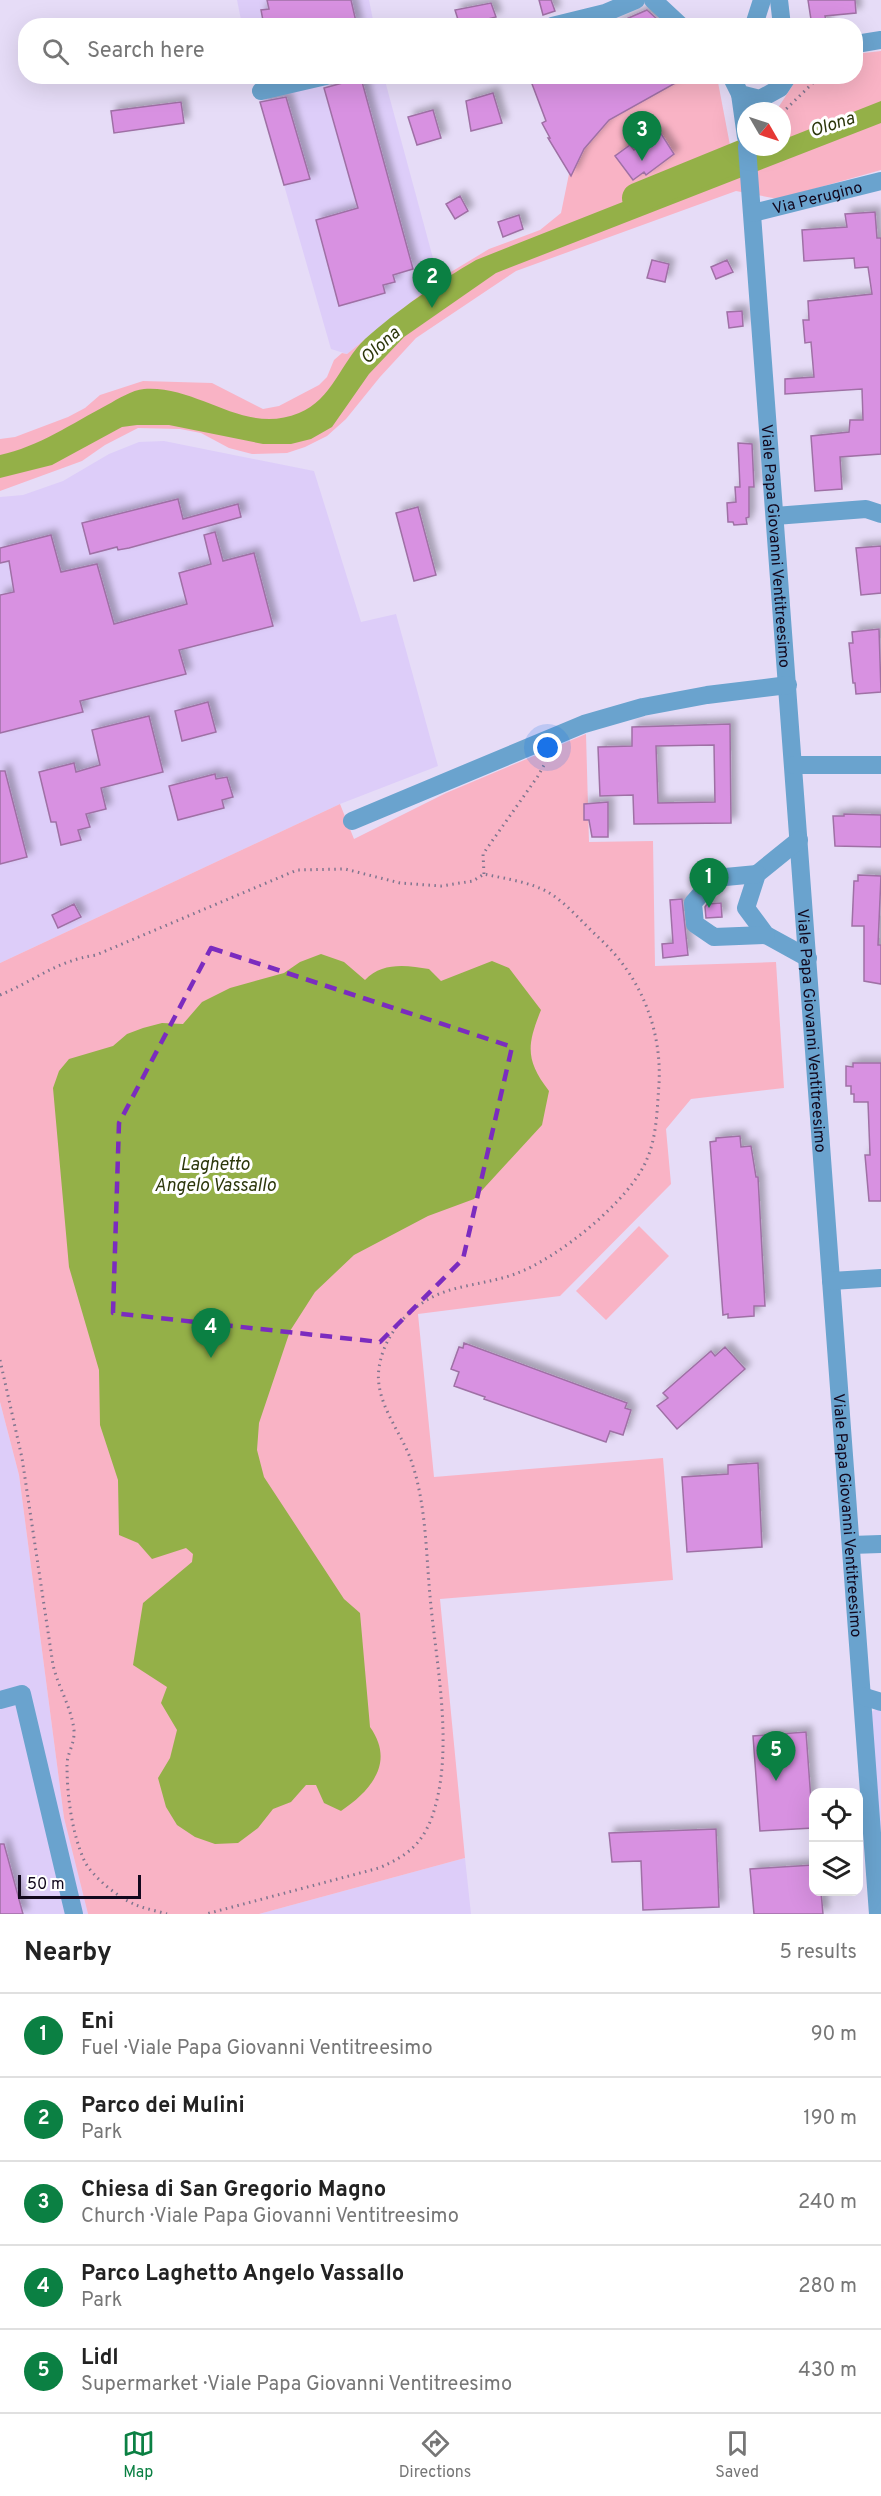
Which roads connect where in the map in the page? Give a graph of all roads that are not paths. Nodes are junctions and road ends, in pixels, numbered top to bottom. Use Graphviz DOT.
graph roads {
  1 [pos="636,0"];
  2 [pos="653,0"];
  3 [pos="762,0"];
  4 [pos="779,0"];
  5 [pos="585,18"];
  6 [pos="674,18"];
  7 [pos="756,18"];
  8 [pos="781,18"];
  9 [pos="881,40"];
  10 [pos="863,43"];
  11 [pos="291,84"];
  12 [pos="735,84"];
  13 [pos="783,84"];
  14 [pos="261,91"];
  15 [pos="740,94"];
  16 [pos="741,102"];
  17 [pos="764,102"];
  18 [pos="767,102"];
  19 [pos="748,156"];
  20 [pos="881,182"];
  21 [pos="753,213"];
  22 [pos="876,507"];
  23 [pos="775,516"];
  24 [pos="788,685"];
  25 [pos="794,765"];
  26 [pos="881,765"];
  27 [pos="352,821"];
  28 [pos="799,840"];
  29 [pos="757,874"];
  30 [pos="766,935"];
  31 [pos="808,958"];
  32 [pos="881,1278"];
  33 [pos="831,1281"];
  34 [pos="881,1544"];
  35 [pos="851,1545"];
  36 [pos="0,1700"];
  37 [pos="881,1702"];
  38 [pos="869,1706"];
  39 [pos="878,1859"];
  40 [pos="74,1914"];
  41 [pos="878,1914"];
  1 -- 5 [label="street"];
  2 -- 6 [label="street"];
  3 -- 7 [label="street"];
  4 -- 8 [label="street"];
  9 -- 10 [label="street"];
  11 -- 14 [label="street"];
  12 -- 15 [label="street"];
  13 -- 18 [label="street"];
  15 -- 16 [label="street"];
  15 -- 17 [label="street"];
  19 -- 21 [label="street, Viale Papa Giovanni Ventitreesimo"];
  20 -- 21 [label="street, Via Perugino"];
  21 -- 23 [label="street, Viale Papa Giovanni Ventitreesimo"];
  22 -- 23 [label="street"];
  23 -- 24 [label="street, Viale Papa Giovanni Ventitreesimo"];
  24 -- 25 [label="street, Viale Papa Giovanni Ventitreesimo"];
  24 -- 27 [label="street"];
  25 -- 26 [label="street"];
  25 -- 28 [label="street, Viale Papa Giovanni Ventitreesimo"];
  28 -- 29 [label="street"];
  28 -- 31 [label="street, Viale Papa Giovanni Ventitreesimo"];
  29 -- 30 [label="street"];
  29 -- 30 [label="street"];
  30 -- 31 [label="street"];
  31 -- 33 [label="street, Viale Papa Giovanni Ventitreesimo"];
  32 -- 33 [label="street"];
  33 -- 35 [label="street, Viale Papa Giovanni Ventitreesimo"];
  34 -- 35 [label="street"];
  35 -- 38 [label="street, Viale Papa Giovanni Ventitreesimo"];
  36 -- 40 [label="street"];
  37 -- 38 [label="street"];
  38 -- 39 [label="street, Viale Papa Giovanni Ventitreesimo"];
  39 -- 41 [label="street, Viale Papa Giovanni Ventitreesimo"];
}
